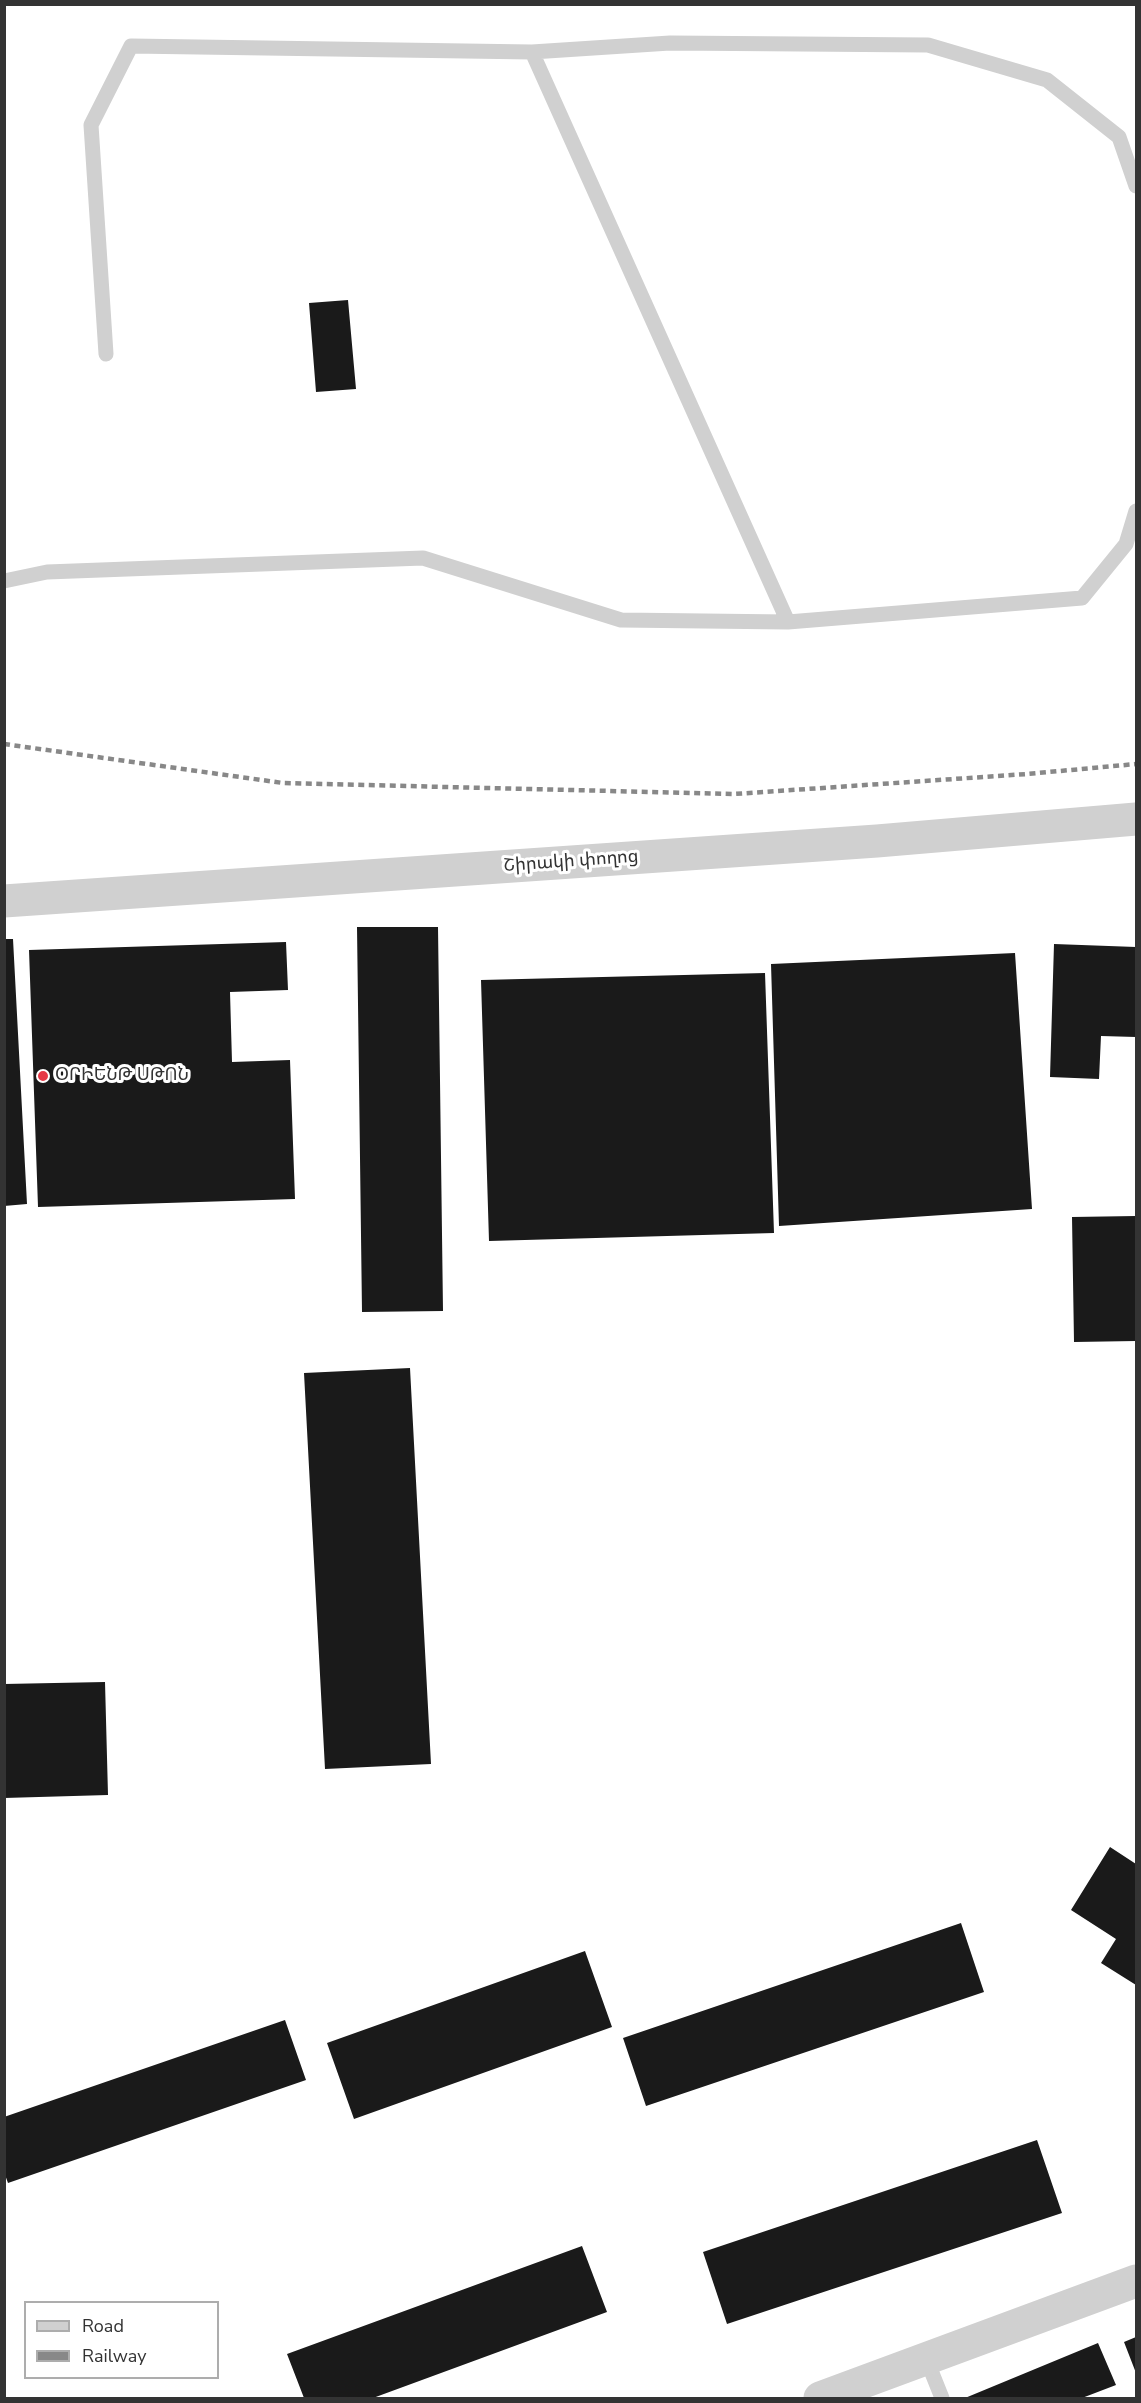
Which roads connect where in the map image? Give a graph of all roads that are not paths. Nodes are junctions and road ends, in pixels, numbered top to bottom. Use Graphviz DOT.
graph roads {
  1 [pos="532,52"];
  2 [pos="1137,186"];
  3 [pos="106,354"];
  4 [pos="1137,512"];
  5 [pos="4,580"];
  6 [pos="788,622"];
  7 [pos="1137,819"];
  8 [pos="4,901"];
  9 [pos="1137,2281"];
  10 [pos="926,2358"];
  11 [pos="820,2398"];
  12 [pos="942,2398"];
  1 -- 2 [label="lane"];
  1 -- 3 [label="lane"];
  1 -- 6 [label="lane"];
  4 -- 6 [label="lane"];
  5 -- 6 [label="lane"];
  7 -- 8 [label="street, Շիրակի փողոց"];
  9 -- 10 [label="street"];
  10 -- 11 [label="street"];
  10 -- 12 [label="lane"];
}
